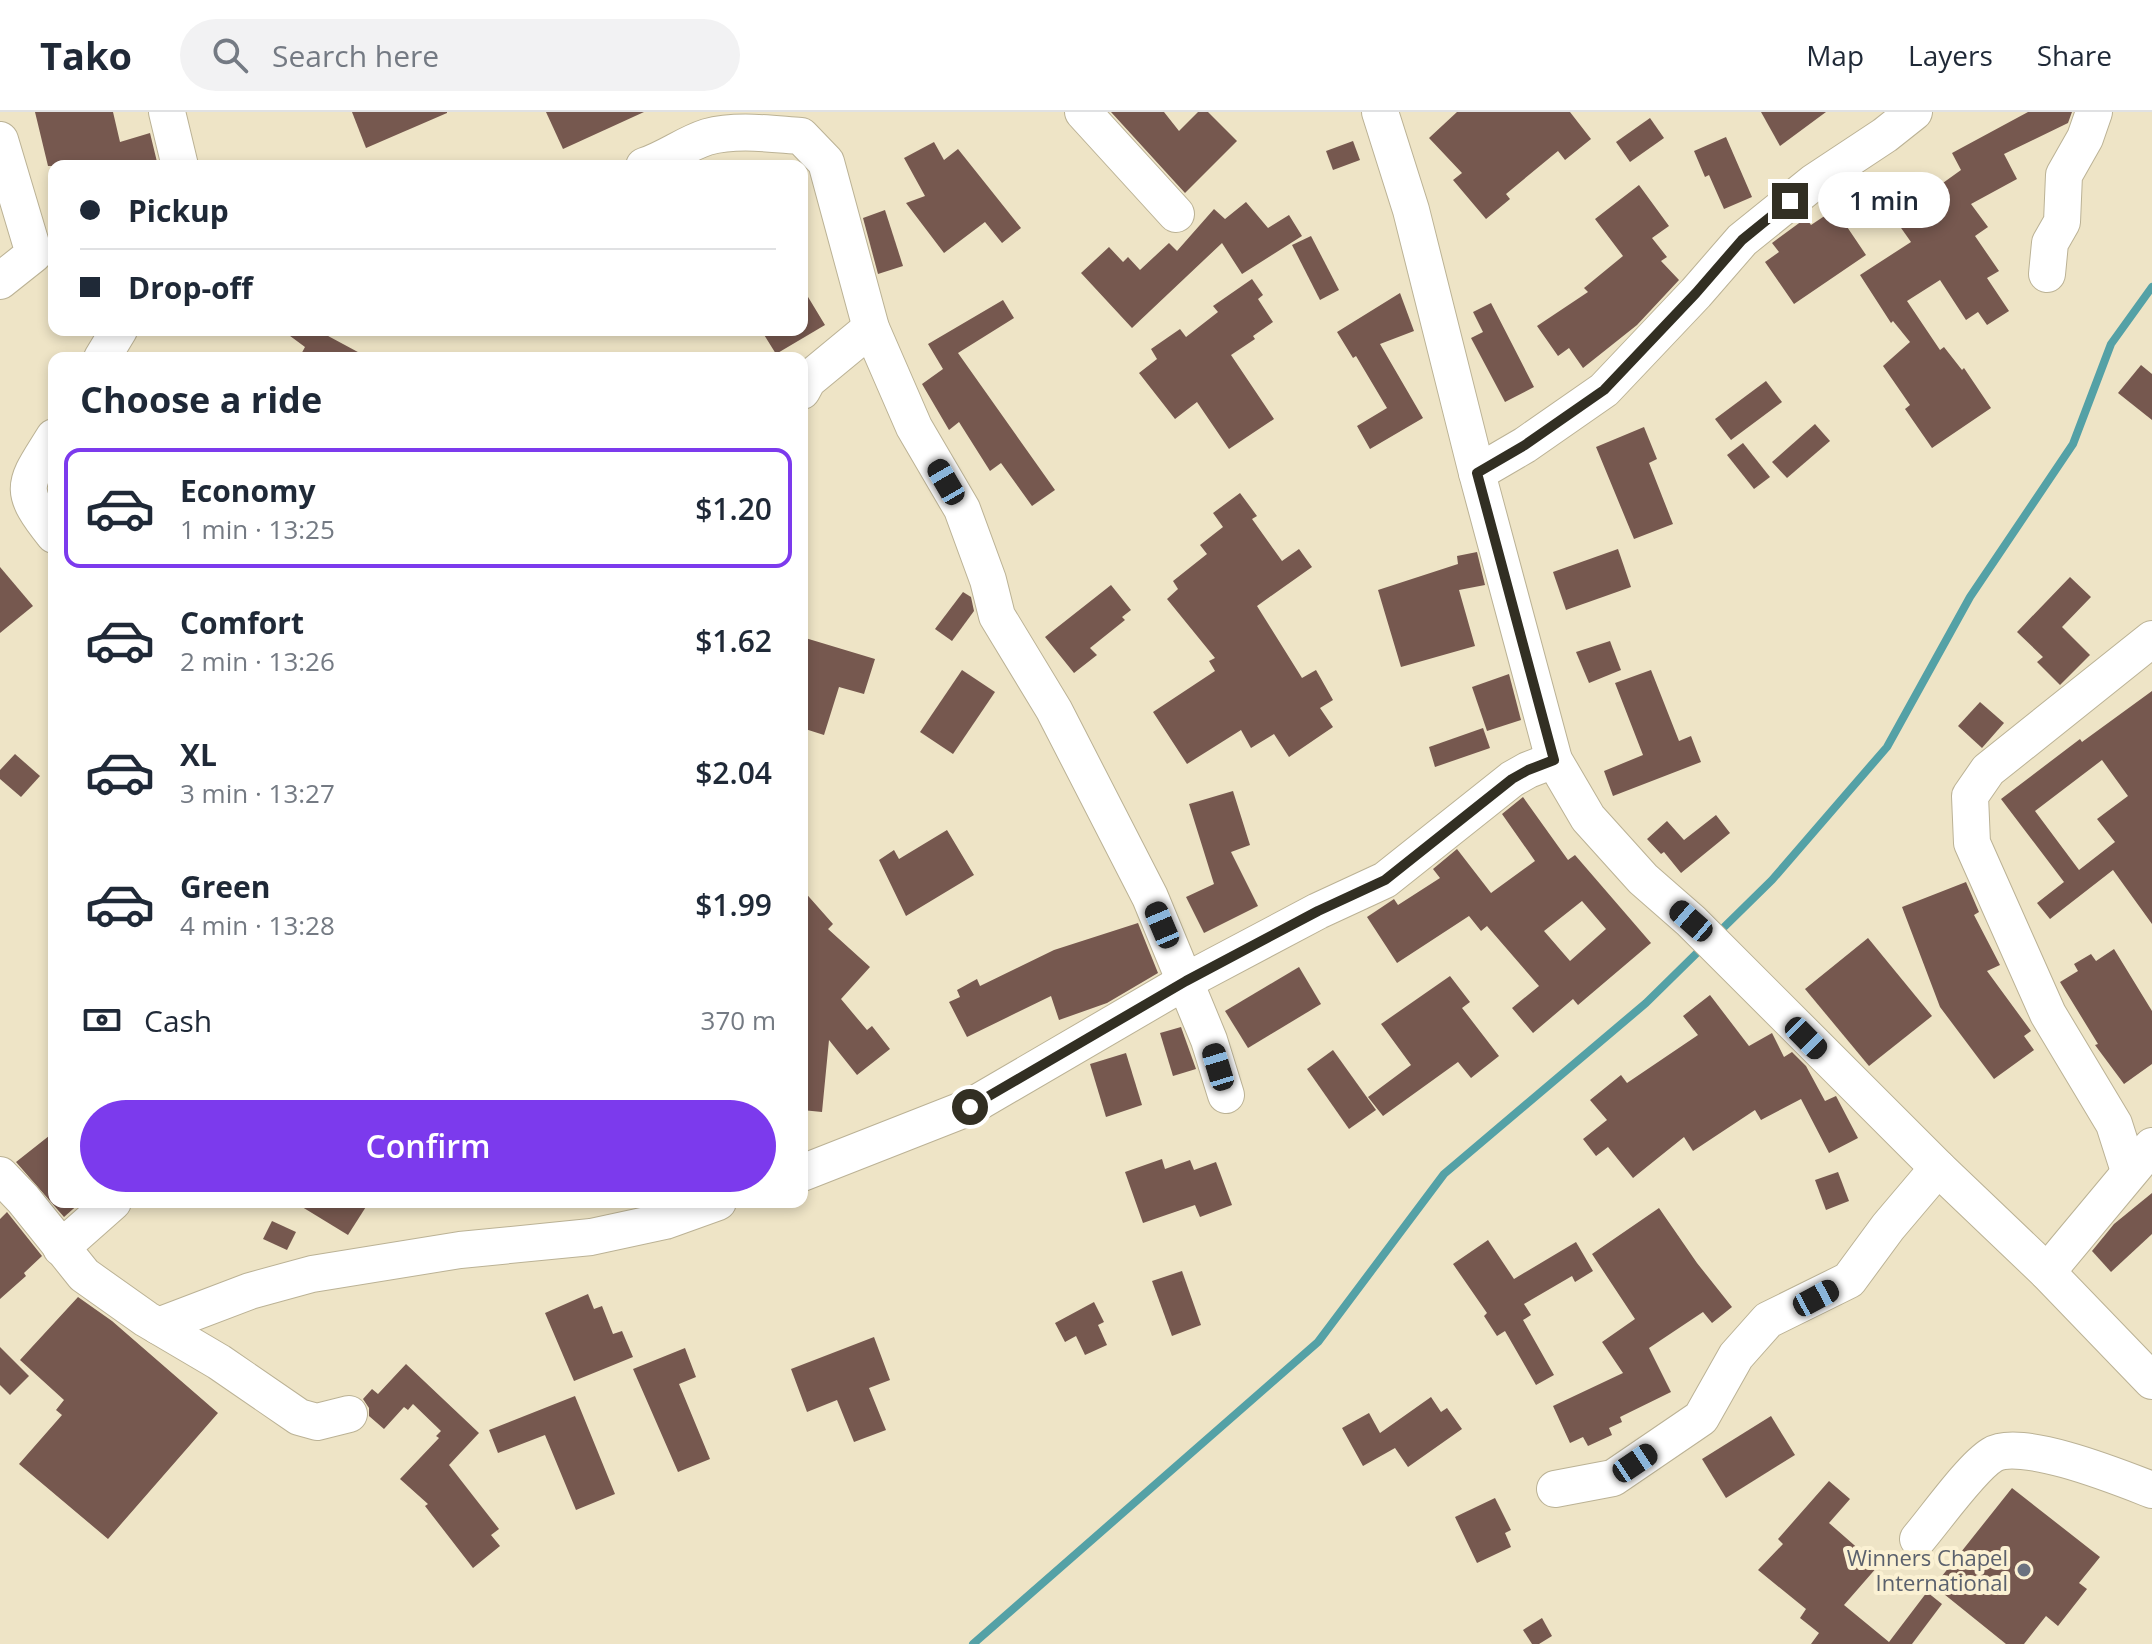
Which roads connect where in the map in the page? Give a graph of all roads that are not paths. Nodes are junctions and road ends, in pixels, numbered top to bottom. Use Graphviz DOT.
graph roads {
  1 [pos="167,112"];
  2 [pos="1083,112"];
  3 [pos="1380,112"];
  4 [pos="1914,112"];
  5 [pos="2094,112"];
  6 [pos="0,140"];
  7 [pos="179,160"];
  8 [pos="663,160"];
  9 [pos="1176,214"];
  10 [pos="44,246"];
  11 [pos="2047,274"];
  12 [pos="0,281"];
  13 [pos="871,328"];
  14 [pos="808,380"];
  15 [pos="48,446"];
  16 [pos="1477,473"];
  17 [pos="48,527"];
  18 [pos="2152,639"];
  19 [pos="1554,760"];
  20 [pos="1186,981"];
  21 [pos="1226,1095"];
  22 [pos="2141,1158"];
  23 [pos="1938,1168"];
  24 [pos="808,1171"];
  25 [pos="0,1175"];
  26 [pos="106,1208"];
  27 [pos="701,1208"];
  28 [pos="61,1248"];
  29 [pos="2047,1272"];
  30 [pos="158,1326"];
  31 [pos="2152,1381"];
  32 [pos="349,1414"];
  33 [pos="1555,1489"];
  34 [pos="2152,1490"];
  35 [pos="1918,1539"];
  1 -- 7 [label="street"];
  2 -- 9 [label="street"];
  3 -- 16 [label="street"];
  4 -- 16 [label="street"];
  5 -- 11 [label="street"];
  6 -- 10 [label="street"];
  8 -- 13 [label="street"];
  10 -- 12 [label="street"];
  13 -- 14 [label="street"];
  13 -- 20 [label="street"];
  15 -- 17 [label="street"];
  16 -- 19 [label="street"];
  18 -- 22 [label="street"];
  19 -- 20 [label="street"];
  19 -- 23 [label="street"];
  20 -- 21 [label="street"];
  20 -- 24 [label="street"];
  22 -- 29 [label="street"];
  23 -- 29 [label="street"];
  23 -- 33 [label="street"];
  25 -- 28 [label="street"];
  26 -- 28 [label="street"];
  27 -- 30 [label="street"];
  28 -- 30 [label="street"];
  29 -- 31 [label="street"];
  30 -- 32 [label="street"];
  34 -- 35 [label="street"];
}
